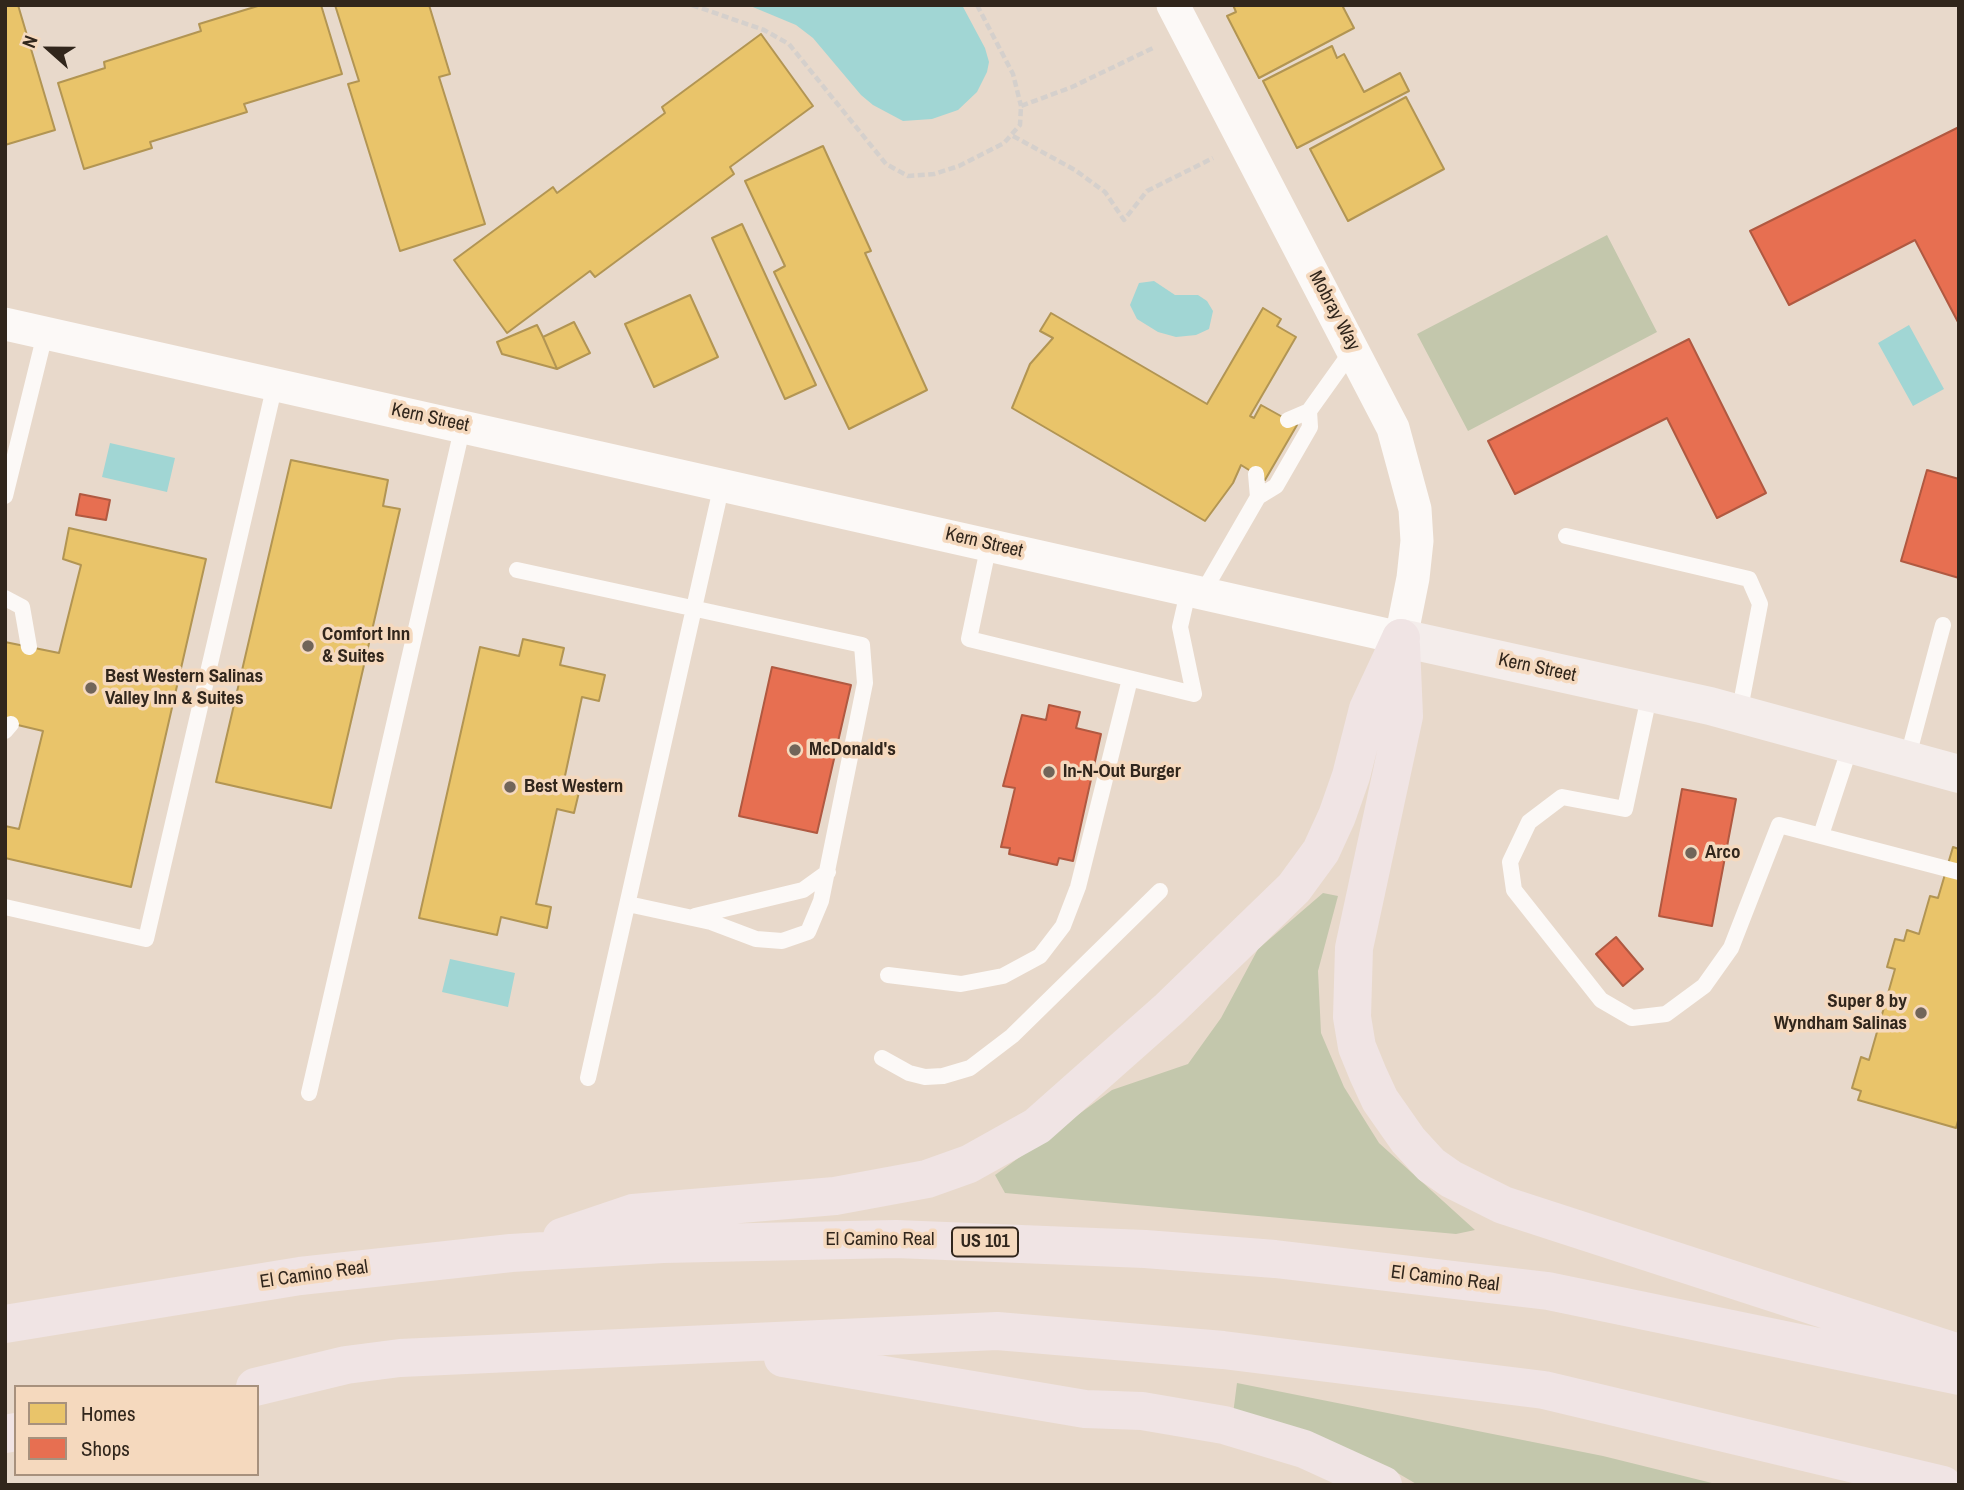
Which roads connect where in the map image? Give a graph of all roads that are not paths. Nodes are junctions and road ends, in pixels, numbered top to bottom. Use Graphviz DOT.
graph roads {
  1 [pos="1180,18"];
  2 [pos="5,324"];
  3 [pos="45,334"];
  4 [pos="1354,348"];
  5 [pos="275,384"];
  6 [pos="1309,411"];
  7 [pos="1288,420"];
  8 [pos="463,425"];
  9 [pos="1256,474"];
  10 [pos="722,484"];
  11 [pos="5,496"];
  12 [pos="1258,497"];
  13 [pos="1566,536"];
  14 [pos="989,544"];
  15 [pos="517,570"];
  16 [pos="1195,593"];
  17 [pos="5,597"];
  18 [pos="694,608"];
  19 [pos="1943,625"];
  20 [pos="1401,638"];
  21 [pos="29,647"];
  22 [pos="1129,678"];
  23 [pos="1650,692"];
  24 [pos="1739,714"];
  25 [pos="1851,744"];
  26 [pos="1907,760"];
  27 [pos="1959,774"];
  28 [pos="1821,835"];
  29 [pos="828,872"];
  30 [pos="1959,872"];
  31 [pos="1160,891"];
  32 [pos="628,904"];
  33 [pos="5,907"];
  34 [pos="689,917"];
  35 [pos="888,975"];
  36 [pos="882,1058"];
  37 [pos="588,1077"];
  38 [pos="309,1093"];
  39 [pos="511,1254"];
  40 [pos="5,1324"];
  41 [pos="712,1346"];
  42 [pos="1959,1353"];
  43 [pos="1959,1376"];
  44 [pos="259,1386"];
  45 [pos="1383,1485"];
  46 [pos="1943,1485"];
  1 -- 4 [label="street, Mobray Way"];
  2 -- 3 [label="street, Kern Street"];
  3 -- 5 [label="street, Kern Street"];
  3 -- 11 [label="lane"];
  4 -- 6 [label="lane"];
  4 -- 20 [label="street, Mobray Way"];
  5 -- 8 [label="street, Kern Street"];
  5 -- 33 [label="lane"];
  6 -- 7 [label="lane"];
  6 -- 12 [label="lane"];
  8 -- 10 [label="street, Kern Street"];
  8 -- 38 [label="lane"];
  9 -- 12 [label="lane"];
  10 -- 14 [label="street, Kern Street"];
  10 -- 18 [label="lane"];
  12 -- 16 [label="lane"];
  13 -- 24 [label="lane"];
  14 -- 16 [label="street, Kern Street"];
  14 -- 22 [label="lane"];
  15 -- 18 [label="lane"];
  16 -- 20 [label="street, Kern Street"];
  16 -- 22 [label="lane"];
  17 -- 21 [label="lane"];
  18 -- 29 [label="lane"];
  18 -- 32 [label="lane"];
  19 -- 26 [label="lane"];
  20 -- 23 [label="main road, Kern Street"];
  20 -- 39 [label="highway"];
  20 -- 42 [label="highway"];
  22 -- 35 [label="lane"];
  23 -- 24 [label="main road, Kern Street"];
  23 -- 28 [label="lane"];
  24 -- 25 [label="main road, Kern Street"];
  25 -- 26 [label="main road, Kern Street"];
  25 -- 28 [label="lane"];
  26 -- 27 [label="main road, Kern Street"];
  28 -- 30 [label="lane"];
  29 -- 34 [label="lane"];
  29 -- 34 [label="lane"];
  31 -- 36 [label="lane"];
  32 -- 34 [label="lane"];
  32 -- 37 [label="lane"];
  39 -- 40 [label="highway, El Camino Real / US 101"];
  39 -- 43 [label="highway, El Camino Real / US 101"];
  41 -- 44 [label="highway"];
  41 -- 45 [label="highway"];
  41 -- 46 [label="highway"];
}
